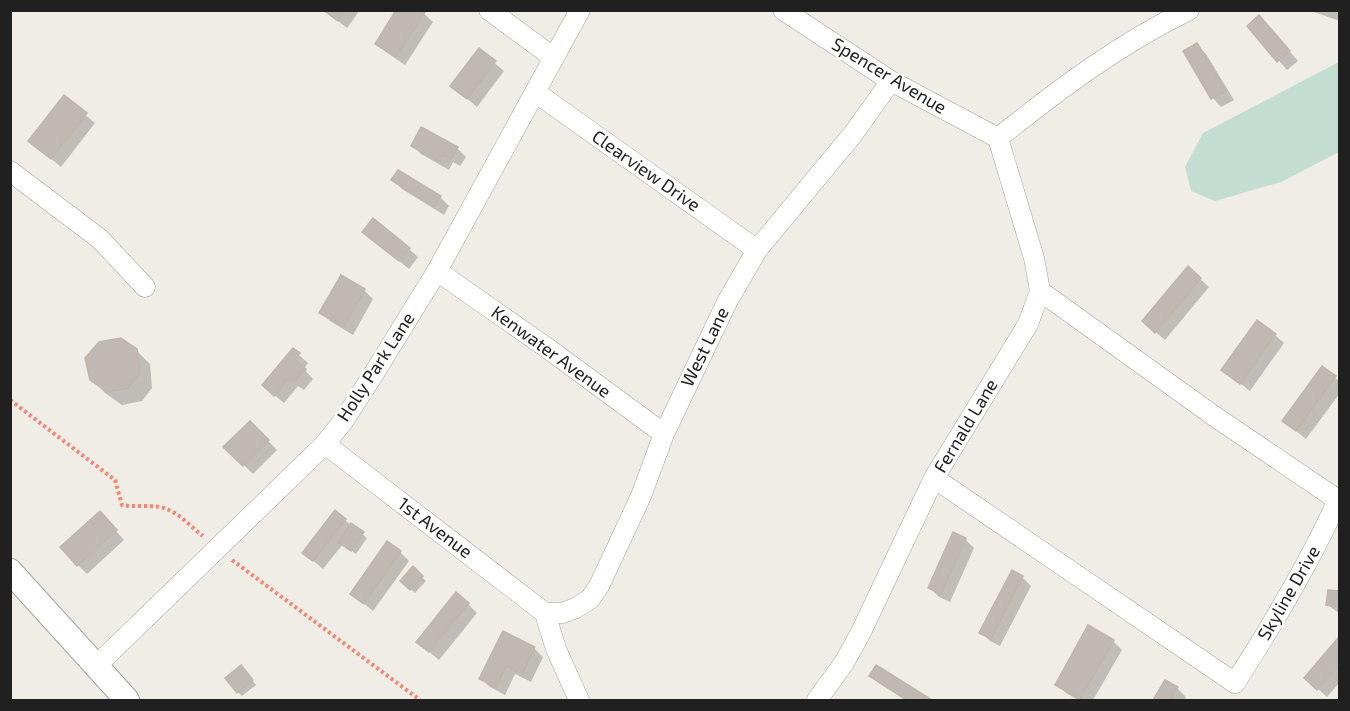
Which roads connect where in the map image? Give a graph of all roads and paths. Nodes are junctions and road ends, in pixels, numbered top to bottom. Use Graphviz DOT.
graph roads {
  1 [pos="489,10"];
  2 [pos="580,10"];
  3 [pos="783,10"];
  4 [pos="1189,10"];
  5 [pos="554,58"];
  6 [pos="891,81"];
  7 [pos="535,93"];
  8 [pos="998,138"];
  9 [pos="10,171"];
  10 [pos="757,250"];
  11 [pos="437,271"];
  12 [pos="145,287"];
  13 [pos="1040,291"];
  14 [pos="10,400"];
  15 [pos="664,434"];
  16 [pos="325,444"];
  17 [pos="934,478"];
  18 [pos="218,547"];
  19 [pos="10,571"];
  20 [pos="545,613"];
  21 [pos="96,665"];
  22 [pos="128,700"];
  23 [pos="420,700"];
  24 [pos="579,700"];
  25 [pos="817,700"];
  1 -- 5 [label="street"];
  2 -- 5 [label="street, Holly Park Lane"];
  3 -- 6 [label="street, Spencer Avenue"];
  4 -- 8 [label="street"];
  5 -- 7 [label="street, Holly Park Lane"];
  6 -- 8 [label="street, Spencer Avenue"];
  6 -- 10 [label="street, West Lane"];
  7 -- 10 [label="street, Clearview Drive"];
  7 -- 11 [label="street, Holly Park Lane"];
  8 -- 13 [label="street"];
  9 -- 12 [label="street"];
  10 -- 15 [label="street, West Lane"];
  11 -- 15 [label="street, Kenwater Avenue"];
  11 -- 16 [label="street, Holly Park Lane"];
  13 -- 17 [label="street, Fernald Lane"];
  13 -- 17 [label="street, Skyline Drive"];
  14 -- 18 [label="path"];
  15 -- 20 [label="street, West Lane"];
  16 -- 18 [label="street, Holly Park Lane"];
  16 -- 20 [label="street, 1st Avenue"];
  17 -- 25 [label="street, Fernald Lane"];
  18 -- 21 [label="street, Holly Park Lane"];
  18 -- 23 [label="path"];
  19 -- 21 [label="street"];
  20 -- 24 [label="street"];
  21 -- 22 [label="street"];
}
